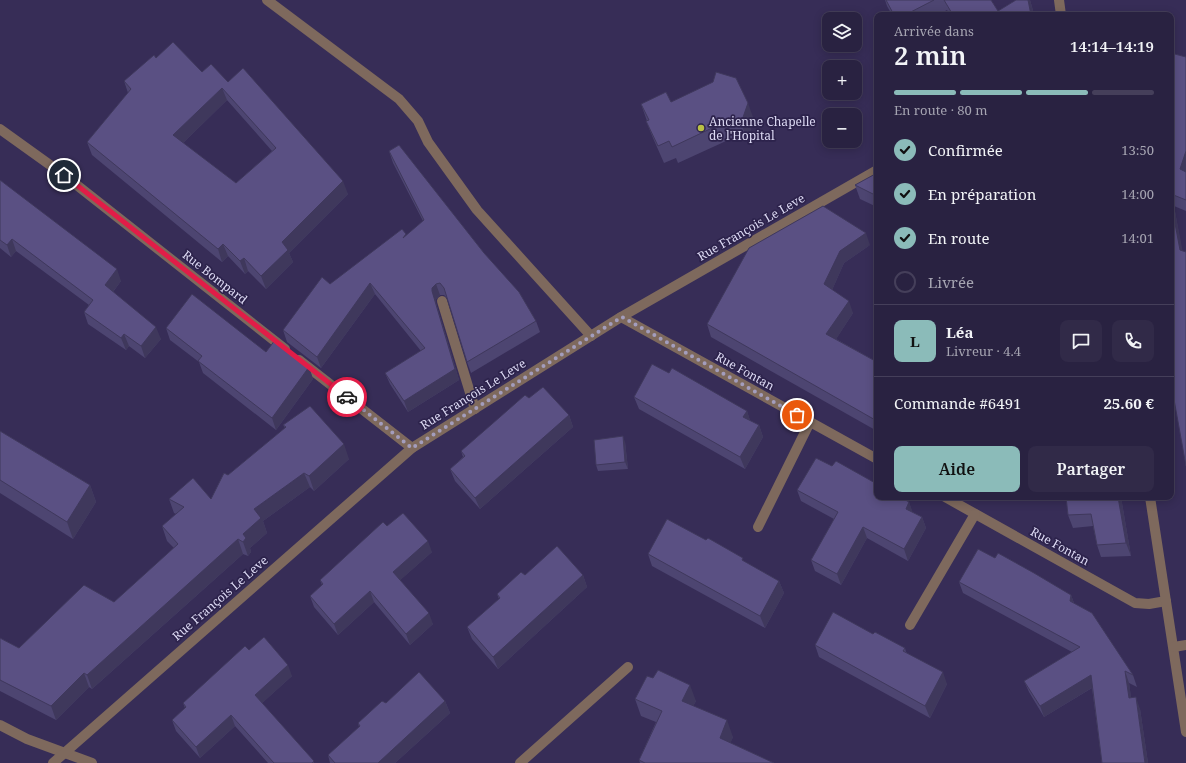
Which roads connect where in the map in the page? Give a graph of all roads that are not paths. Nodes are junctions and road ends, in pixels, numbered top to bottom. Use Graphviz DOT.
graph roads {
  1 [pos="267,0"];
  2 [pos="1059,0"];
  3 [pos="1061,12"];
  4 [pos="0,130"];
  5 [pos="874,172"];
  6 [pos="442,302"];
  7 [pos="622,317"];
  8 [pos="591,336"];
  9 [pos="475,409"];
  10 [pos="810,422"];
  11 [pos="412,448"];
  12 [pos="874,457"];
  13 [pos="950,500"];
  14 [pos="1150,500"];
  15 [pos="975,514"];
  16 [pos="758,527"];
  17 [pos="1166,601"];
  18 [pos="910,625"];
  19 [pos="1186,645"];
  20 [pos="1174,647"];
  21 [pos="628,667"];
  22 [pos="0,725"];
  23 [pos="1186,732"];
  24 [pos="66,753"];
  25 [pos="54,763"];
  26 [pos="92,763"];
  27 [pos="520,763"];
  1 -- 8 [label="street"];
  2 -- 3 [label="street"];
  4 -- 11 [label="street, Rue Bompard"];
  5 -- 7 [label="street, Rue François Le Leve"];
  6 -- 9 [label="street"];
  7 -- 8 [label="street, Rue François Le Leve"];
  7 -- 10 [label="street, Rue Fontan"];
  8 -- 9 [label="street, Rue François Le Leve"];
  9 -- 11 [label="street, Rue François Le Leve"];
  10 -- 12 [label="street, Rue Fontan"];
  10 -- 16 [label="street"];
  11 -- 24 [label="street, Rue François Le Leve"];
  13 -- 15 [label="street, Rue Fontan"];
  14 -- 17 [label="street"];
  15 -- 17 [label="street, Rue Fontan"];
  15 -- 18 [label="street"];
  17 -- 20 [label="street"];
  19 -- 20 [label="street"];
  20 -- 23 [label="street"];
  21 -- 27 [label="street"];
  22 -- 24 [label="street"];
  24 -- 25 [label="street, Rue François Le Leve"];
  24 -- 26 [label="street"];
}
